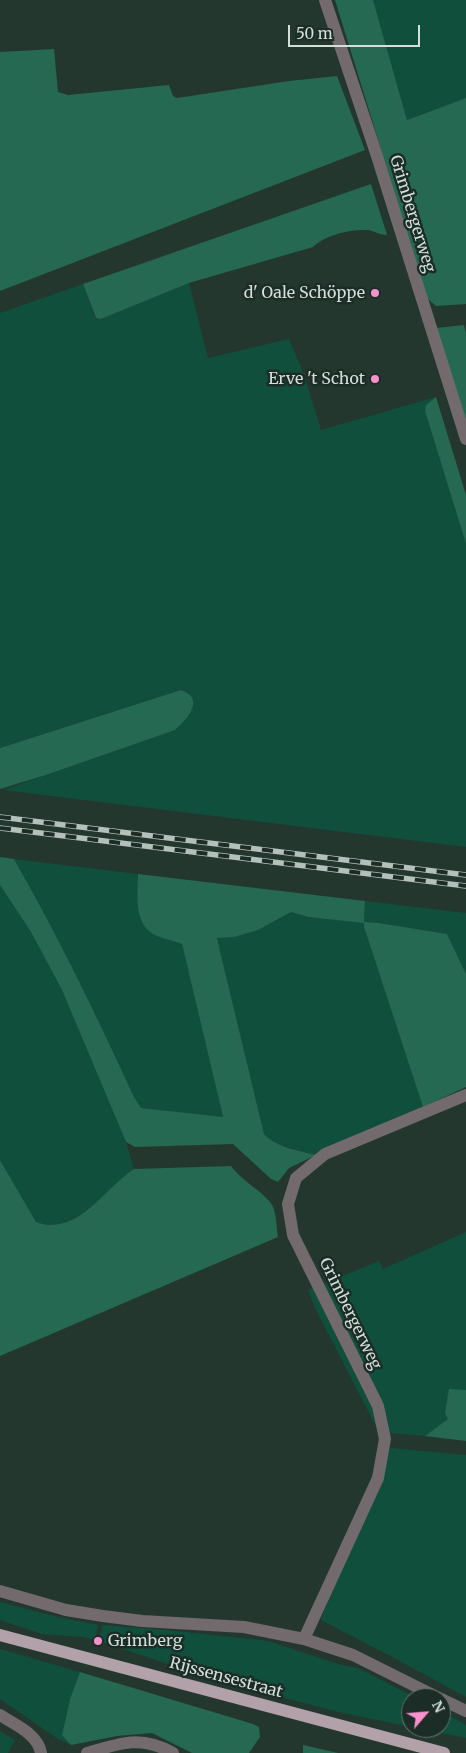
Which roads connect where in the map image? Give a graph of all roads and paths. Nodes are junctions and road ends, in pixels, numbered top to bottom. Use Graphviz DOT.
graph roads {
  1 [pos="325,0"];
  2 [pos="466,439"];
  3 [pos="466,1095"];
  4 [pos="0,1591"];
  5 [pos="0,1635"];
  6 [pos="304,1639"];
  7 [pos="417,1688"];
  8 [pos="451,1704"];
  9 [pos="466,1711"];
  10 [pos="0,1715"];
  11 [pos="41,1753"];
  12 [pos="87,1753"];
  13 [pos="173,1753"];
  14 [pos="444,1753"];
  1 -- 2 [label="street, Grimbergerweg"];
  3 -- 6 [label="street, Grimbergerweg"];
  4 -- 6 [label="street"];
  5 -- 14 [label="main road, Rijssensestraat"];
  6 -- 7 [label="street"];
  8 -- 9 [label="street"];
  10 -- 11 [label="street"];
  12 -- 13 [label="street"];
}
